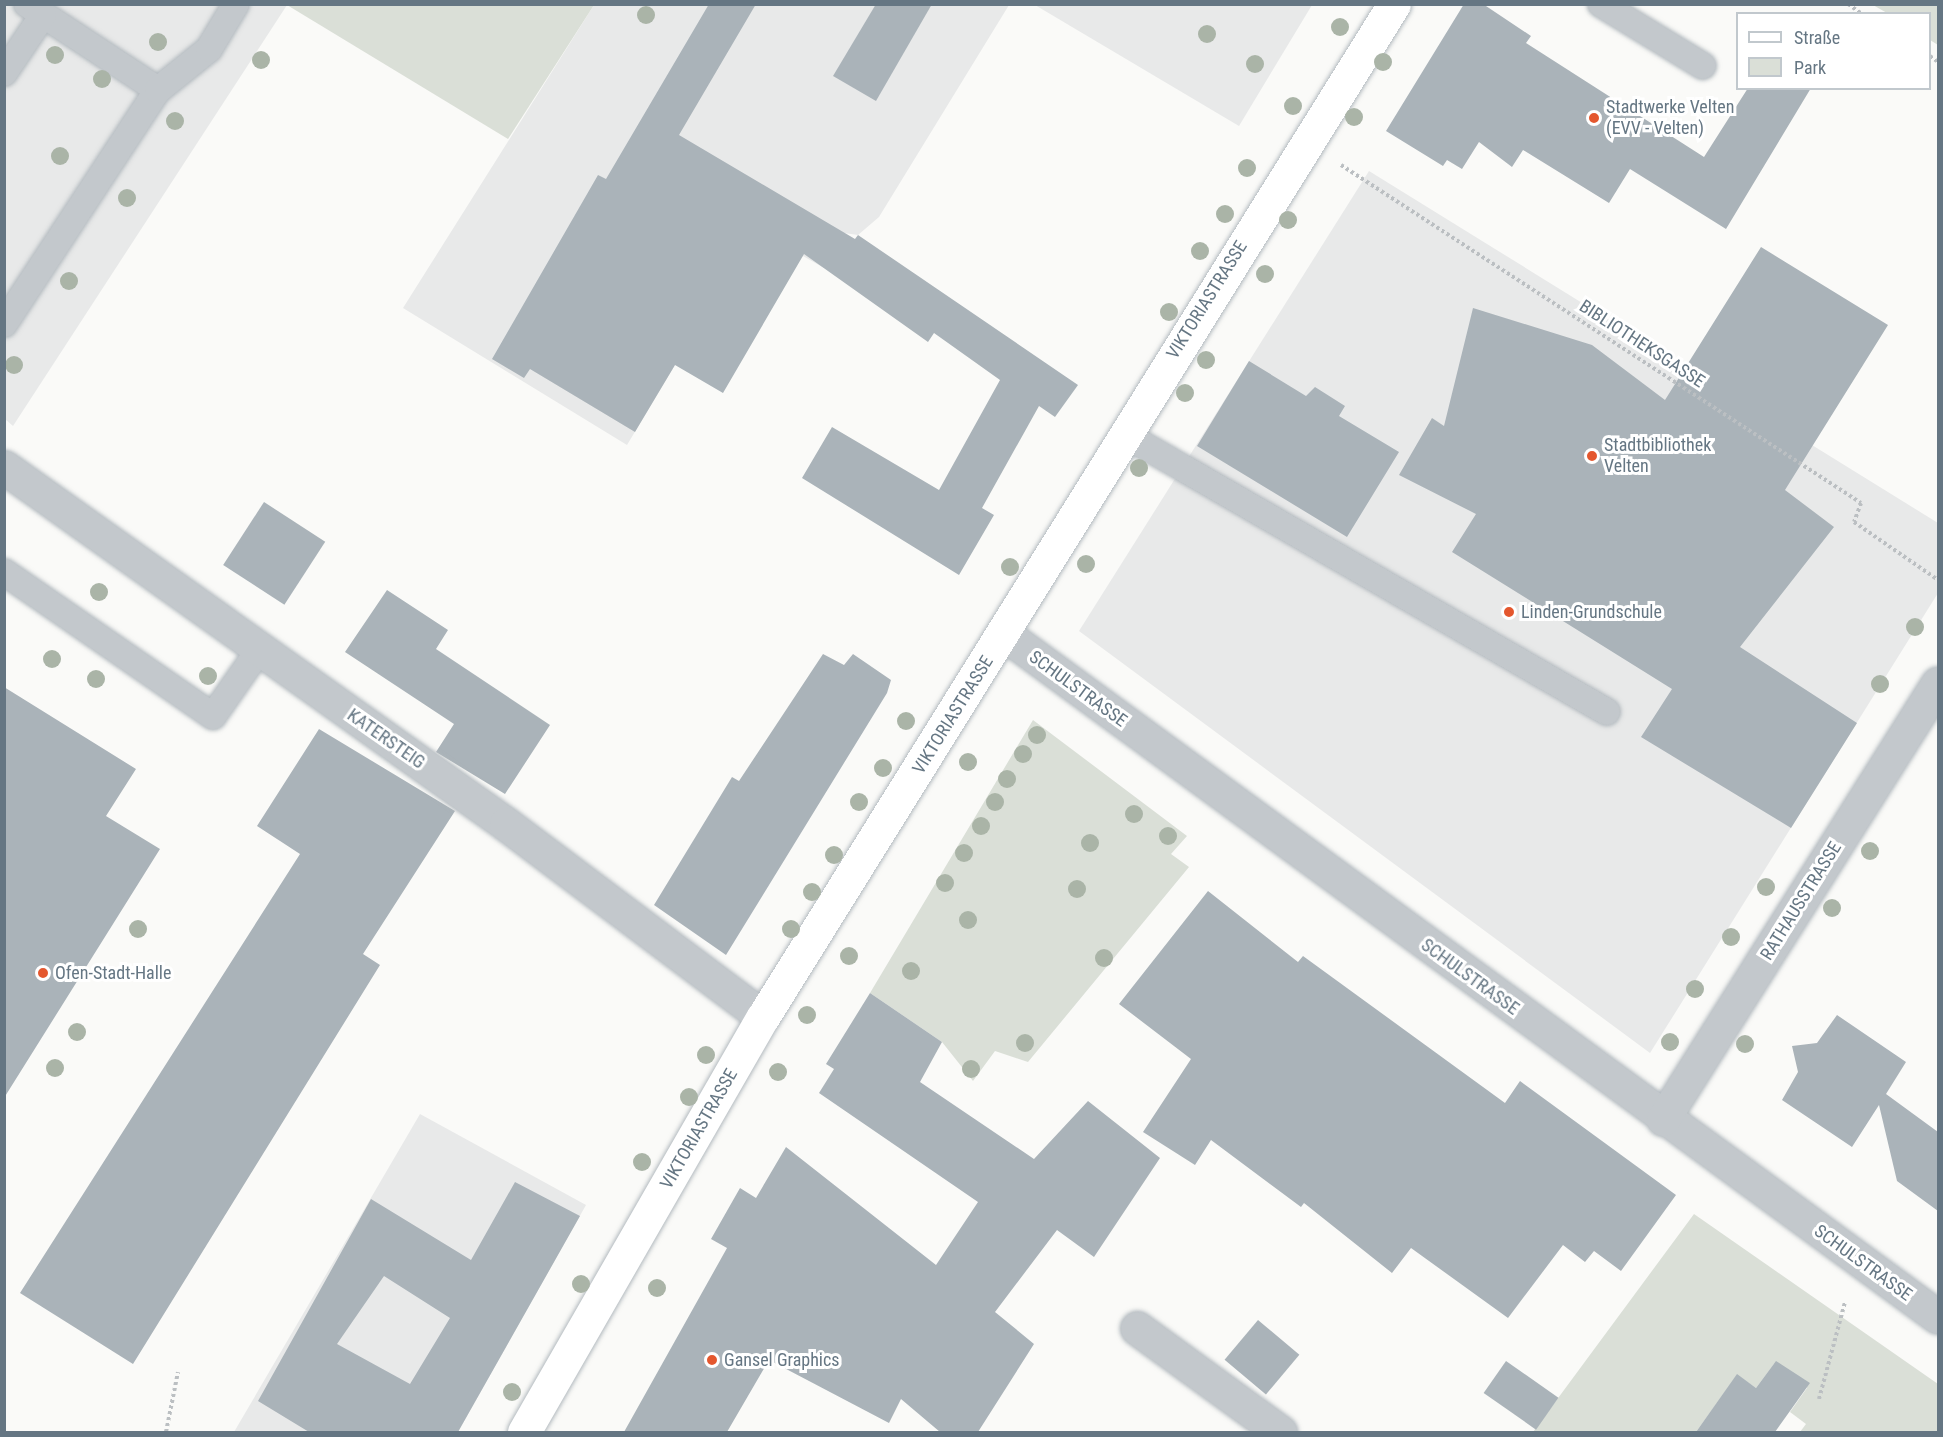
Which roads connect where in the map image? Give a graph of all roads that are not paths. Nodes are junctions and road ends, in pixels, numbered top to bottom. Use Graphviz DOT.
graph roads {
  1 [pos="236,4"];
  2 [pos="1394,4"];
  3 [pos="1601,4"];
  4 [pos="35,10"];
  5 [pos="1703,66"];
  6 [pos="4,73"];
  7 [pos="158,90"];
  8 [pos="4,324"];
  9 [pos="1124,434"];
  10 [pos="4,467"];
  11 [pos="4,572"];
  12 [pos="1003,633"];
  13 [pos="260,649"];
  14 [pos="1938,683"];
  15 [pos="1607,712"];
  16 [pos="763,1017"];
  17 [pos="1663,1119"];
  18 [pos="1938,1317"];
  19 [pos="1137,1328"];
  20 [pos="524,1432"];
  21 [pos="1280,1432"];
  1 -- 7 [label="lane"];
  2 -- 9 [label="street, VIKTORIASTRASSE"];
  3 -- 5 [label="lane"];
  4 -- 6 [label="lane"];
  4 -- 7 [label="lane"];
  7 -- 8 [label="lane"];
  9 -- 12 [label="street, VIKTORIASTRASSE"];
  9 -- 15 [label="lane"];
  10 -- 13 [label="street, KATERSTEIG"];
  11 -- 13 [label="lane"];
  12 -- 16 [label="street, VIKTORIASTRASSE"];
  12 -- 17 [label="street, SCHULSTRASSE"];
  13 -- 16 [label="street, KATERSTEIG"];
  14 -- 17 [label="street, RATHAUSSTRASSE"];
  16 -- 20 [label="street, VIKTORIASTRASSE"];
  17 -- 18 [label="street, SCHULSTRASSE"];
  19 -- 21 [label="street"];
}
